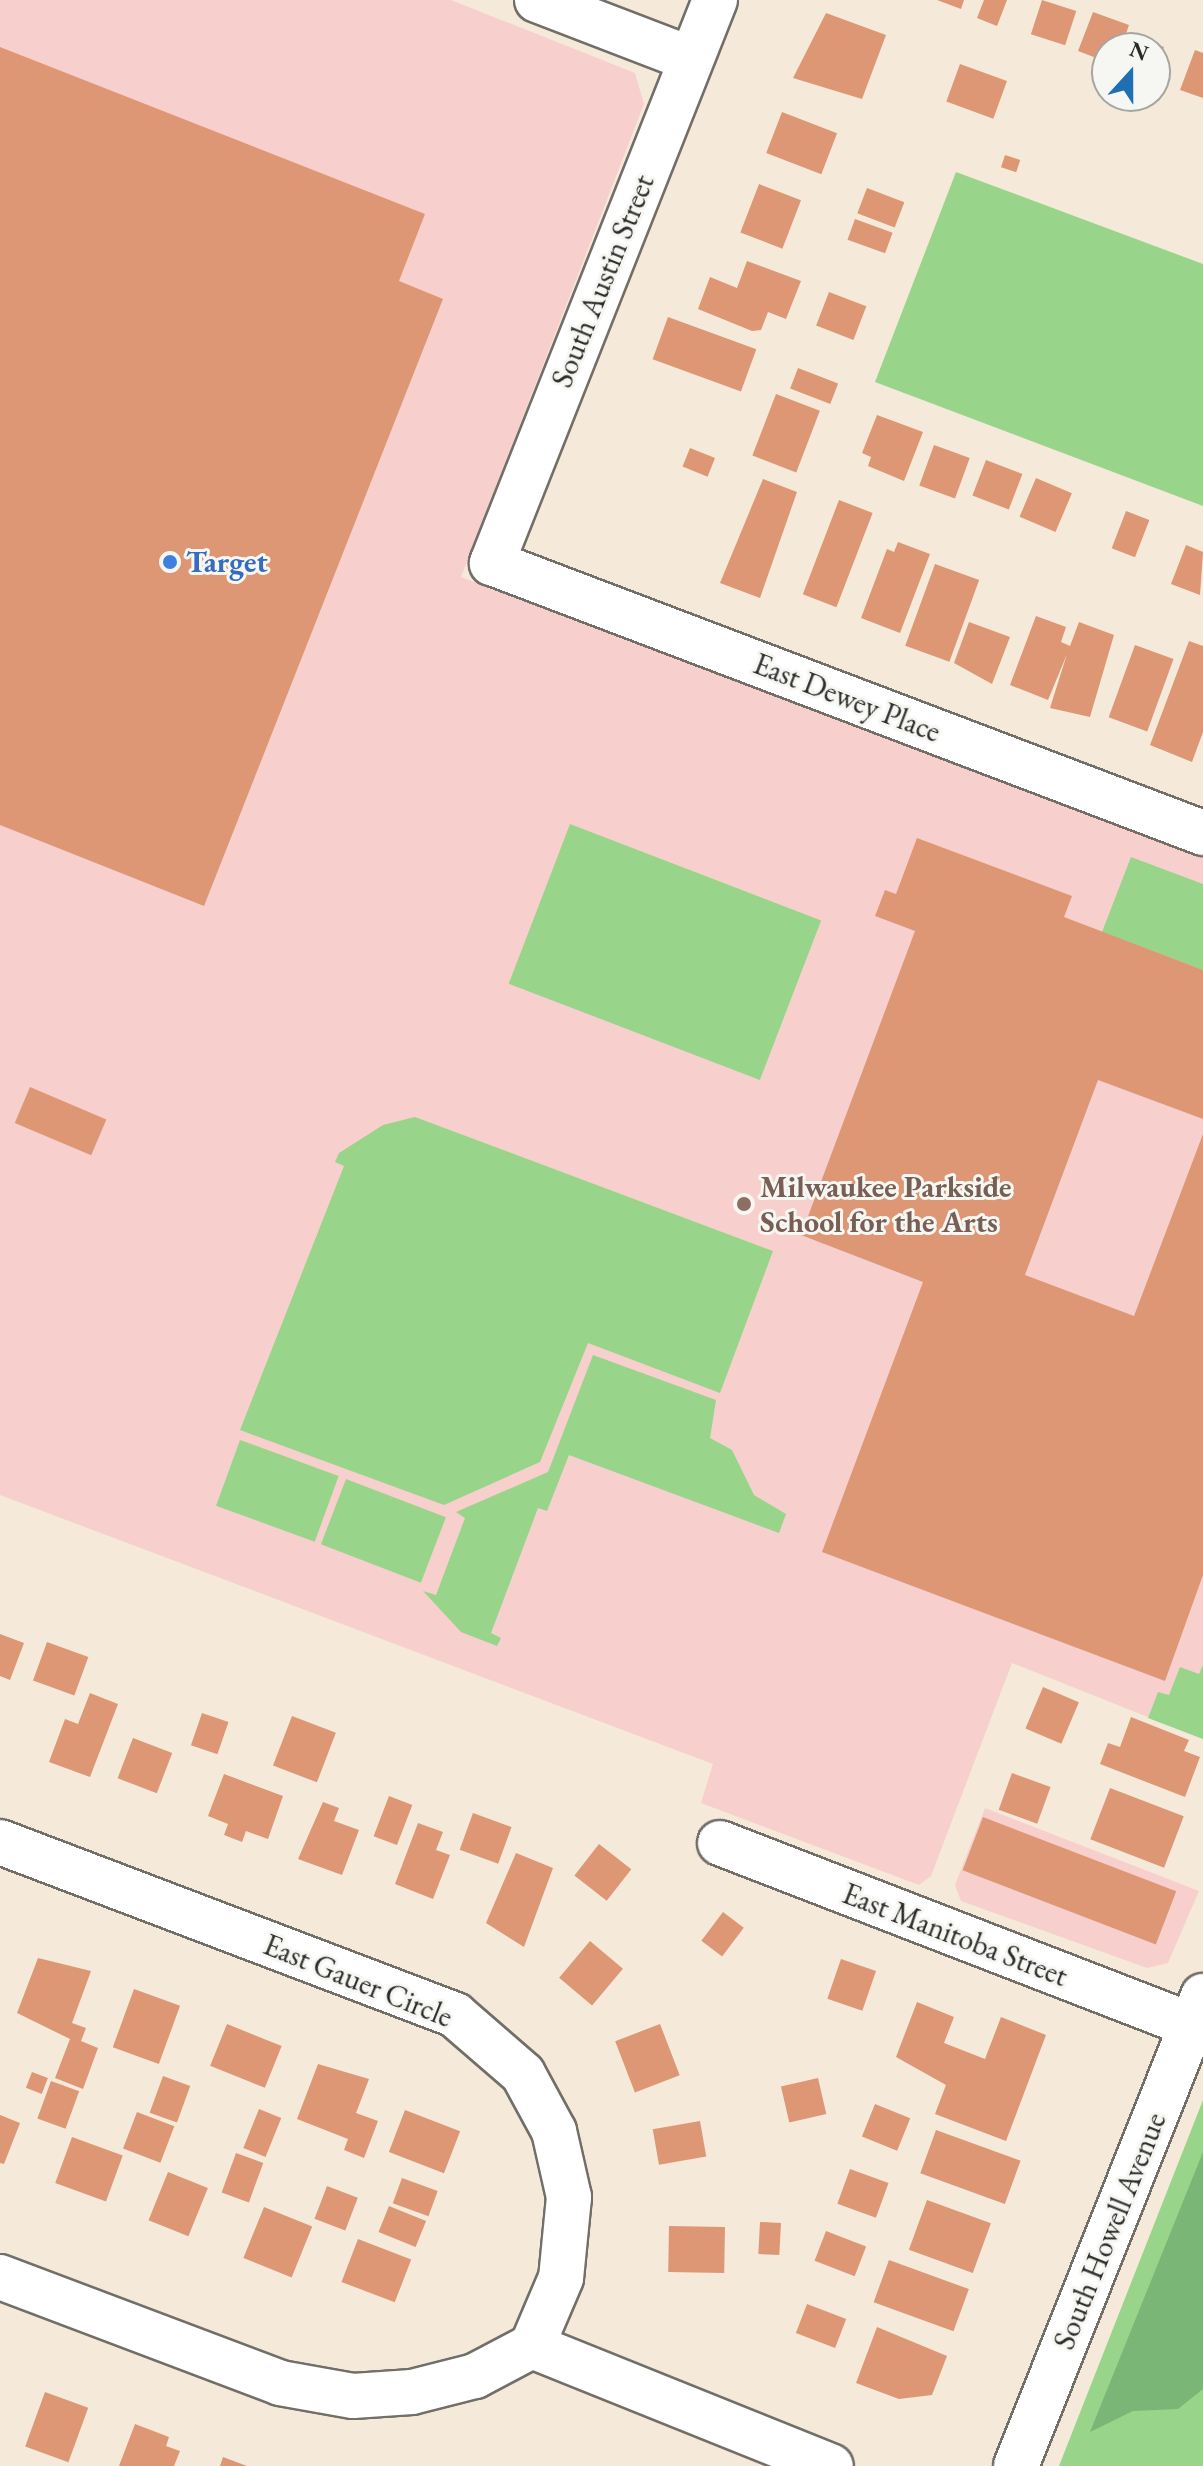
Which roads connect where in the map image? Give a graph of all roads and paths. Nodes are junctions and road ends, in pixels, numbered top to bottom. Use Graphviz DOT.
graph roads {
  1 [pos="537,0"];
  2 [pos="715,0"];
  3 [pos="691,59"];
  4 [pos="492,563"];
  5 [pos="1203,833"];
  6 [pos="0,1842"];
  7 [pos="720,1843"];
  8 [pos="1197,2011"];
  9 [pos="0,2277"];
  10 [pos="532,2346"];
  11 [pos="831,2466"];
  12 [pos="1016,2466"];
  1 -- 3 [label="street"];
  2 -- 3 [label="street, South Austin Street"];
  3 -- 4 [label="street, South Austin Street"];
  4 -- 5 [label="street, East Dewey Place"];
  6 -- 10 [label="street, East Gauer Circle"];
  7 -- 8 [label="street, East Manitoba Street"];
  8 -- 12 [label="street, South Howell Avenue"];
  9 -- 10 [label="street"];
  10 -- 11 [label="street"];
}
